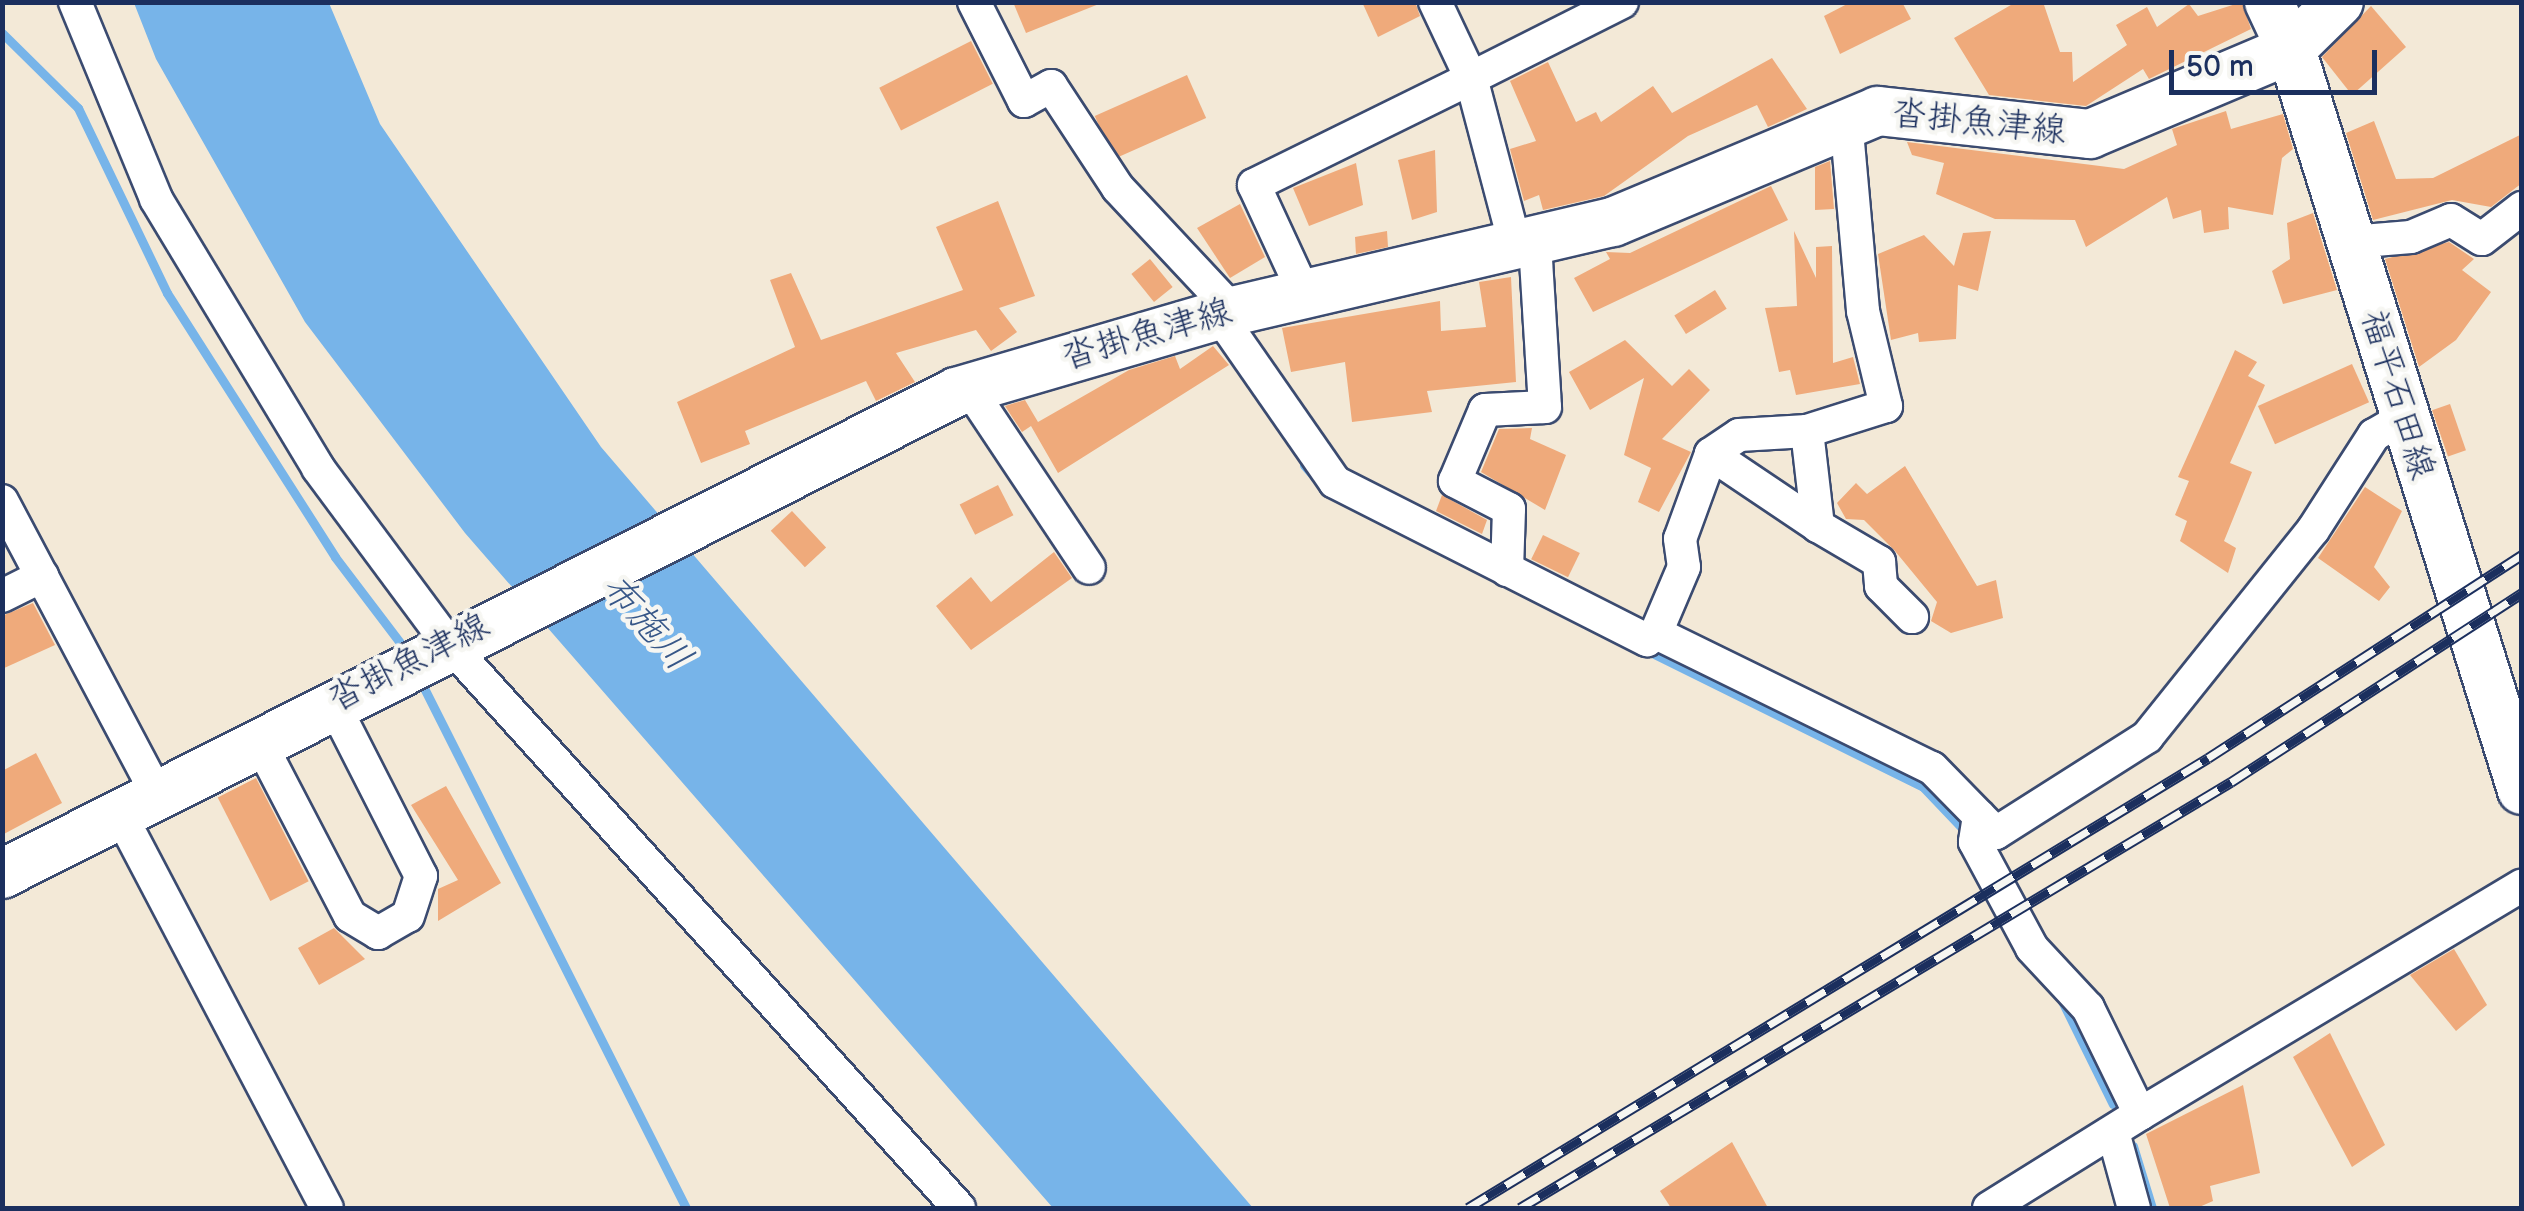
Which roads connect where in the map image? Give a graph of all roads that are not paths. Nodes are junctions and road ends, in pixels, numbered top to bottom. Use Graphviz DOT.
graph roads {
  1 [pos="75,2"];
  2 [pos="974,2"];
  3 [pos="1436,2"];
  4 [pos="1622,2"];
  5 [pos="2269,2"];
  6 [pos="2339,2"];
  7 [pos="2292,48"];
  8 [pos="1471,78"];
  9 [pos="1846,120"];
  10 [pos="2522,208"];
  11 [pos="2350,242"];
  12 [pos="1526,245"];
  13 [pos="1304,293"];
  14 [pos="1226,313"];
  15 [pos="969,388"];
  16 [pos="2404,418"];
  17 [pos="1807,431"];
  18 [pos="1712,454"];
  19 [pos="2,501"];
  20 [pos="1818,526"];
  21 [pos="1089,568"];
  22 [pos="1507,570"];
  23 [pos="42,576"];
  24 [pos="2,596"];
  25 [pos="1912,617"];
  26 [pos="1656,633"];
  27 [pos="448,643"];
  28 [pos="333,703"];
  29 [pos="259,741"];
  30 [pos="2522,790"];
  31 [pos="139,804"];
  32 [pos="1979,816"];
  33 [pos="4,869"];
  34 [pos="2522,885"];
  35 [pos="2127,1123"];
  36 [pos="328,1208"];
  37 [pos="959,1208"];
  38 [pos="1989,1208"];
  39 [pos="2134,1208"];
  1 -- 27 [label="street"];
  2 -- 14 [label="street"];
  3 -- 8 [label="street"];
  4 -- 8 [label="street"];
  5 -- 7 [label="main road, 福平石田線"];
  6 -- 7 [label="main road, 沓掛魚津線"];
  7 -- 9 [label="main road, 沓掛魚津線"];
  7 -- 11 [label="main road, 福平石田線"];
  8 -- 12 [label="street"];
  8 -- 13 [label="street"];
  9 -- 12 [label="main road, 沓掛魚津線"];
  9 -- 17 [label="street"];
  10 -- 11 [label="street"];
  11 -- 16 [label="main road, 福平石田線"];
  12 -- 13 [label="main road, 沓掛魚津線"];
  12 -- 22 [label="street"];
  13 -- 14 [label="main road, 沓掛魚津線"];
  14 -- 15 [label="main road, 沓掛魚津線"];
  14 -- 22 [label="street"];
  15 -- 21 [label="street"];
  15 -- 27 [label="main road, 沓掛魚津線"];
  16 -- 30 [label="main road, 福平石田線"];
  16 -- 32 [label="street"];
  17 -- 18 [label="street"];
  17 -- 20 [label="street"];
  18 -- 20 [label="street"];
  18 -- 26 [label="street"];
  19 -- 23 [label="street"];
  20 -- 25 [label="street"];
  22 -- 26 [label="street"];
  23 -- 24 [label="street"];
  23 -- 31 [label="street"];
  26 -- 32 [label="street"];
  27 -- 28 [label="main road, 沓掛魚津線"];
  27 -- 37 [label="street"];
  28 -- 29 [label="main road, 沓掛魚津線"];
  28 -- 29 [label="street"];
  29 -- 31 [label="main road, 沓掛魚津線"];
  31 -- 33 [label="main road, 沓掛魚津線"];
  31 -- 36 [label="street"];
  32 -- 35 [label="street"];
  34 -- 35 [label="street"];
  35 -- 38 [label="street"];
  35 -- 39 [label="street"];
}
